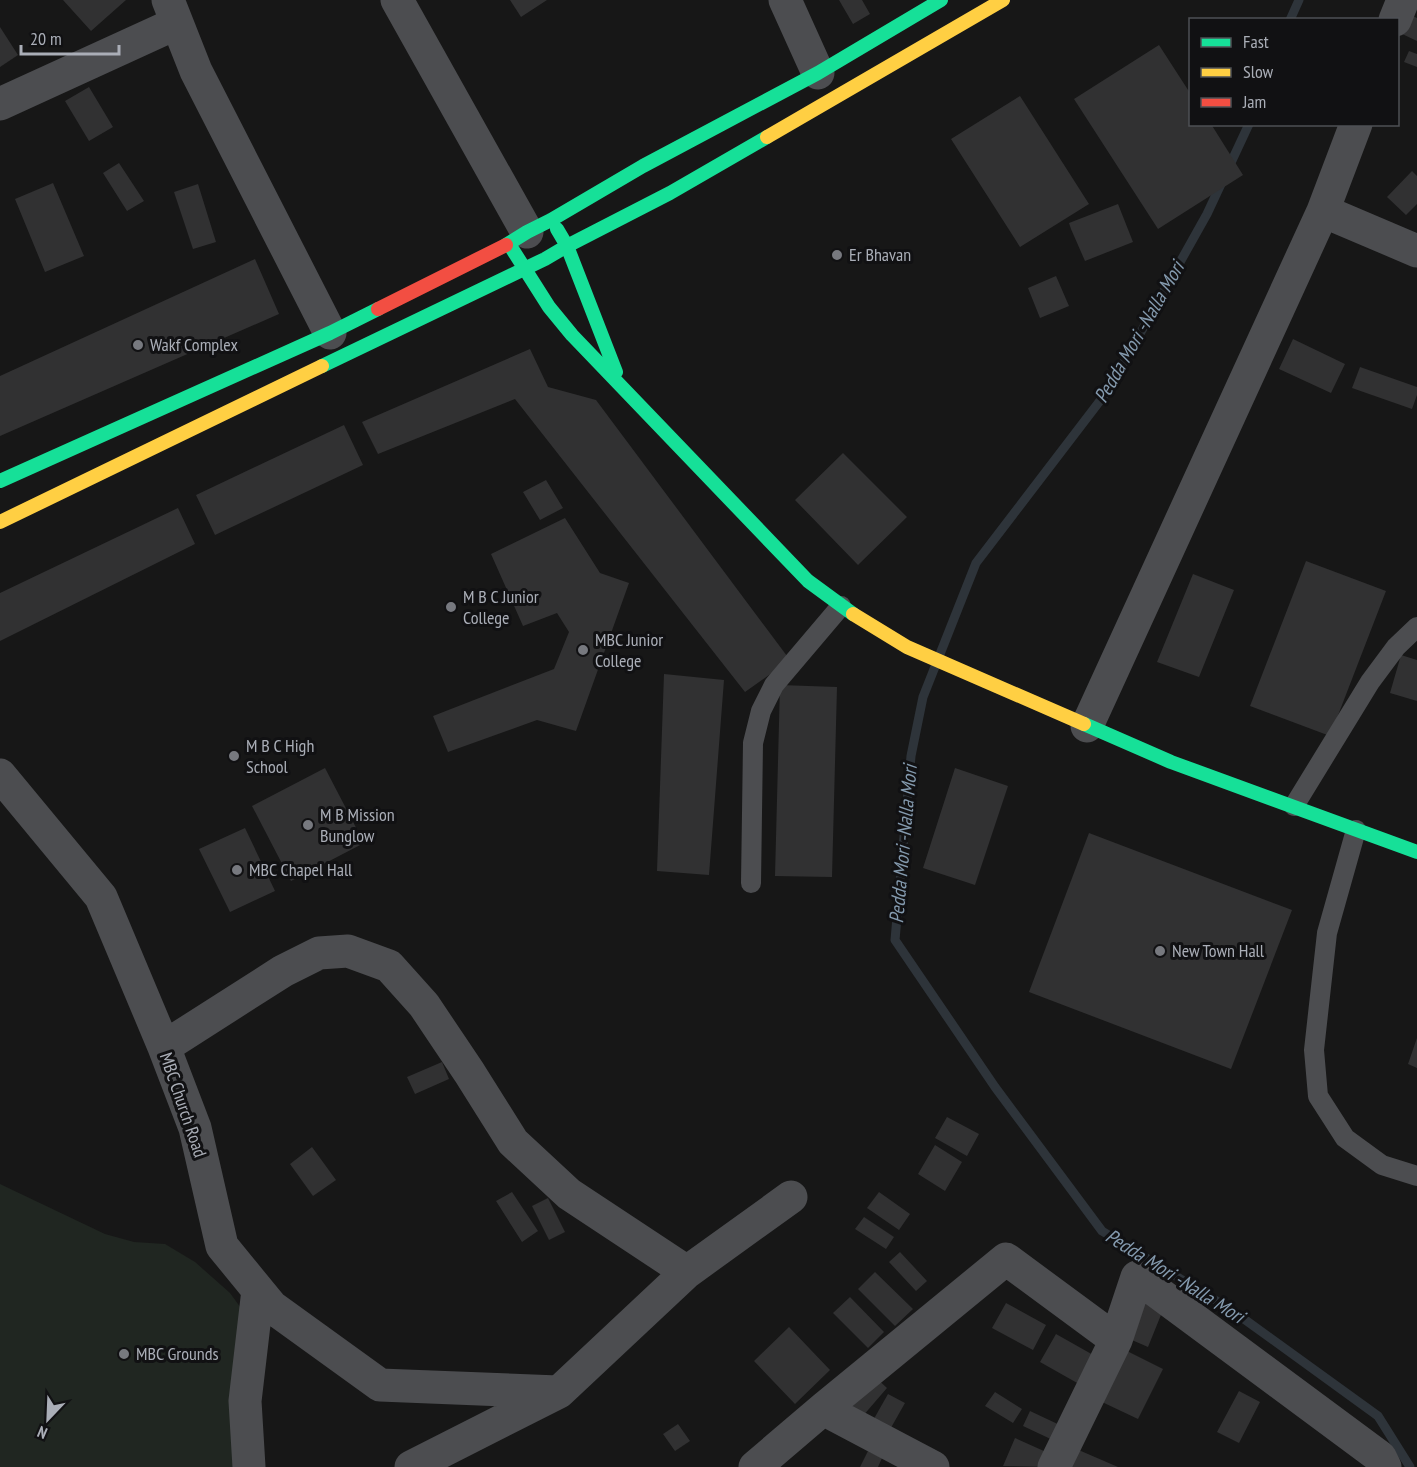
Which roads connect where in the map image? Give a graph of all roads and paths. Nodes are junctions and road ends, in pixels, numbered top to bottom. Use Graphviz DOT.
graph roads {
  1 [pos="397,0"];
  2 [pos="785,0"];
  3 [pos="941,0"];
  4 [pos="1003,0"];
  5 [pos="1403,0"];
  6 [pos="173,12"];
  7 [pos="1396,18"];
  8 [pos="818,73"];
  9 [pos="0,104"];
  10 [pos="1355,126"];
  11 [pos="1323,211"];
  12 [pos="529,232"];
  13 [pos="567,246"];
  14 [pos="1417,251"];
  15 [pos="524,269"];
  16 [pos="330,333"];
  17 [pos="621,385"];
  18 [pos="0,481"];
  19 [pos="0,522"];
  20 [pos="841,606"];
  21 [pos="1417,627"];
  22 [pos="1087,726"];
  23 [pos="0,775"];
  24 [pos="1294,806"];
  25 [pos="1356,830"];
  26 [pos="1417,852"];
  27 [pos="751,883"];
  28 [pos="164,1047"];
  29 [pos="1417,1176"];
  30 [pos="790,1197"];
  31 [pos="687,1272"];
  32 [pos="258,1290"];
  33 [pos="1116,1340"];
  34 [pos="559,1392"];
  35 [pos="823,1409"];
  36 [pos="249,1467"];
  37 [pos="411,1467"];
  38 [pos="755,1467"];
  39 [pos="933,1467"];
  40 [pos="1054,1467"];
  41 [pos="1385,1467"];
  1 -- 12 [label="street"];
  2 -- 8 [label="street"];
  3 -- 8 [label="highway"];
  4 -- 13 [label="highway"];
  5 -- 7 [label="street"];
  6 -- 9 [label="street"];
  6 -- 16 [label="street"];
  8 -- 12 [label="highway"];
  10 -- 11 [label="street"];
  11 -- 14 [label="street"];
  11 -- 22 [label="street"];
  12 -- 13 [label="highway"];
  12 -- 15 [label="highway"];
  12 -- 16 [label="highway"];
  13 -- 15 [label="highway"];
  13 -- 17 [label="highway"];
  15 -- 17 [label="highway"];
  15 -- 19 [label="highway"];
  16 -- 18 [label="highway"];
  17 -- 20 [label="highway"];
  20 -- 22 [label="highway"];
  20 -- 27 [label="lane"];
  21 -- 24 [label="lane"];
  22 -- 24 [label="highway"];
  23 -- 28 [label="street, MBC Church Road"];
  24 -- 25 [label="highway"];
  25 -- 26 [label="highway"];
  25 -- 29 [label="lane"];
  28 -- 31 [label="street"];
  28 -- 32 [label="street, MBC Church Road"];
  30 -- 31 [label="street"];
  31 -- 34 [label="street"];
  32 -- 34 [label="street, MBC Church Road"];
  32 -- 36 [label="street"];
  33 -- 35 [label="street"];
  33 -- 40 [label="street"];
  33 -- 41 [label="street"];
  34 -- 37 [label="street"];
  35 -- 38 [label="street"];
  35 -- 39 [label="street"];
}
